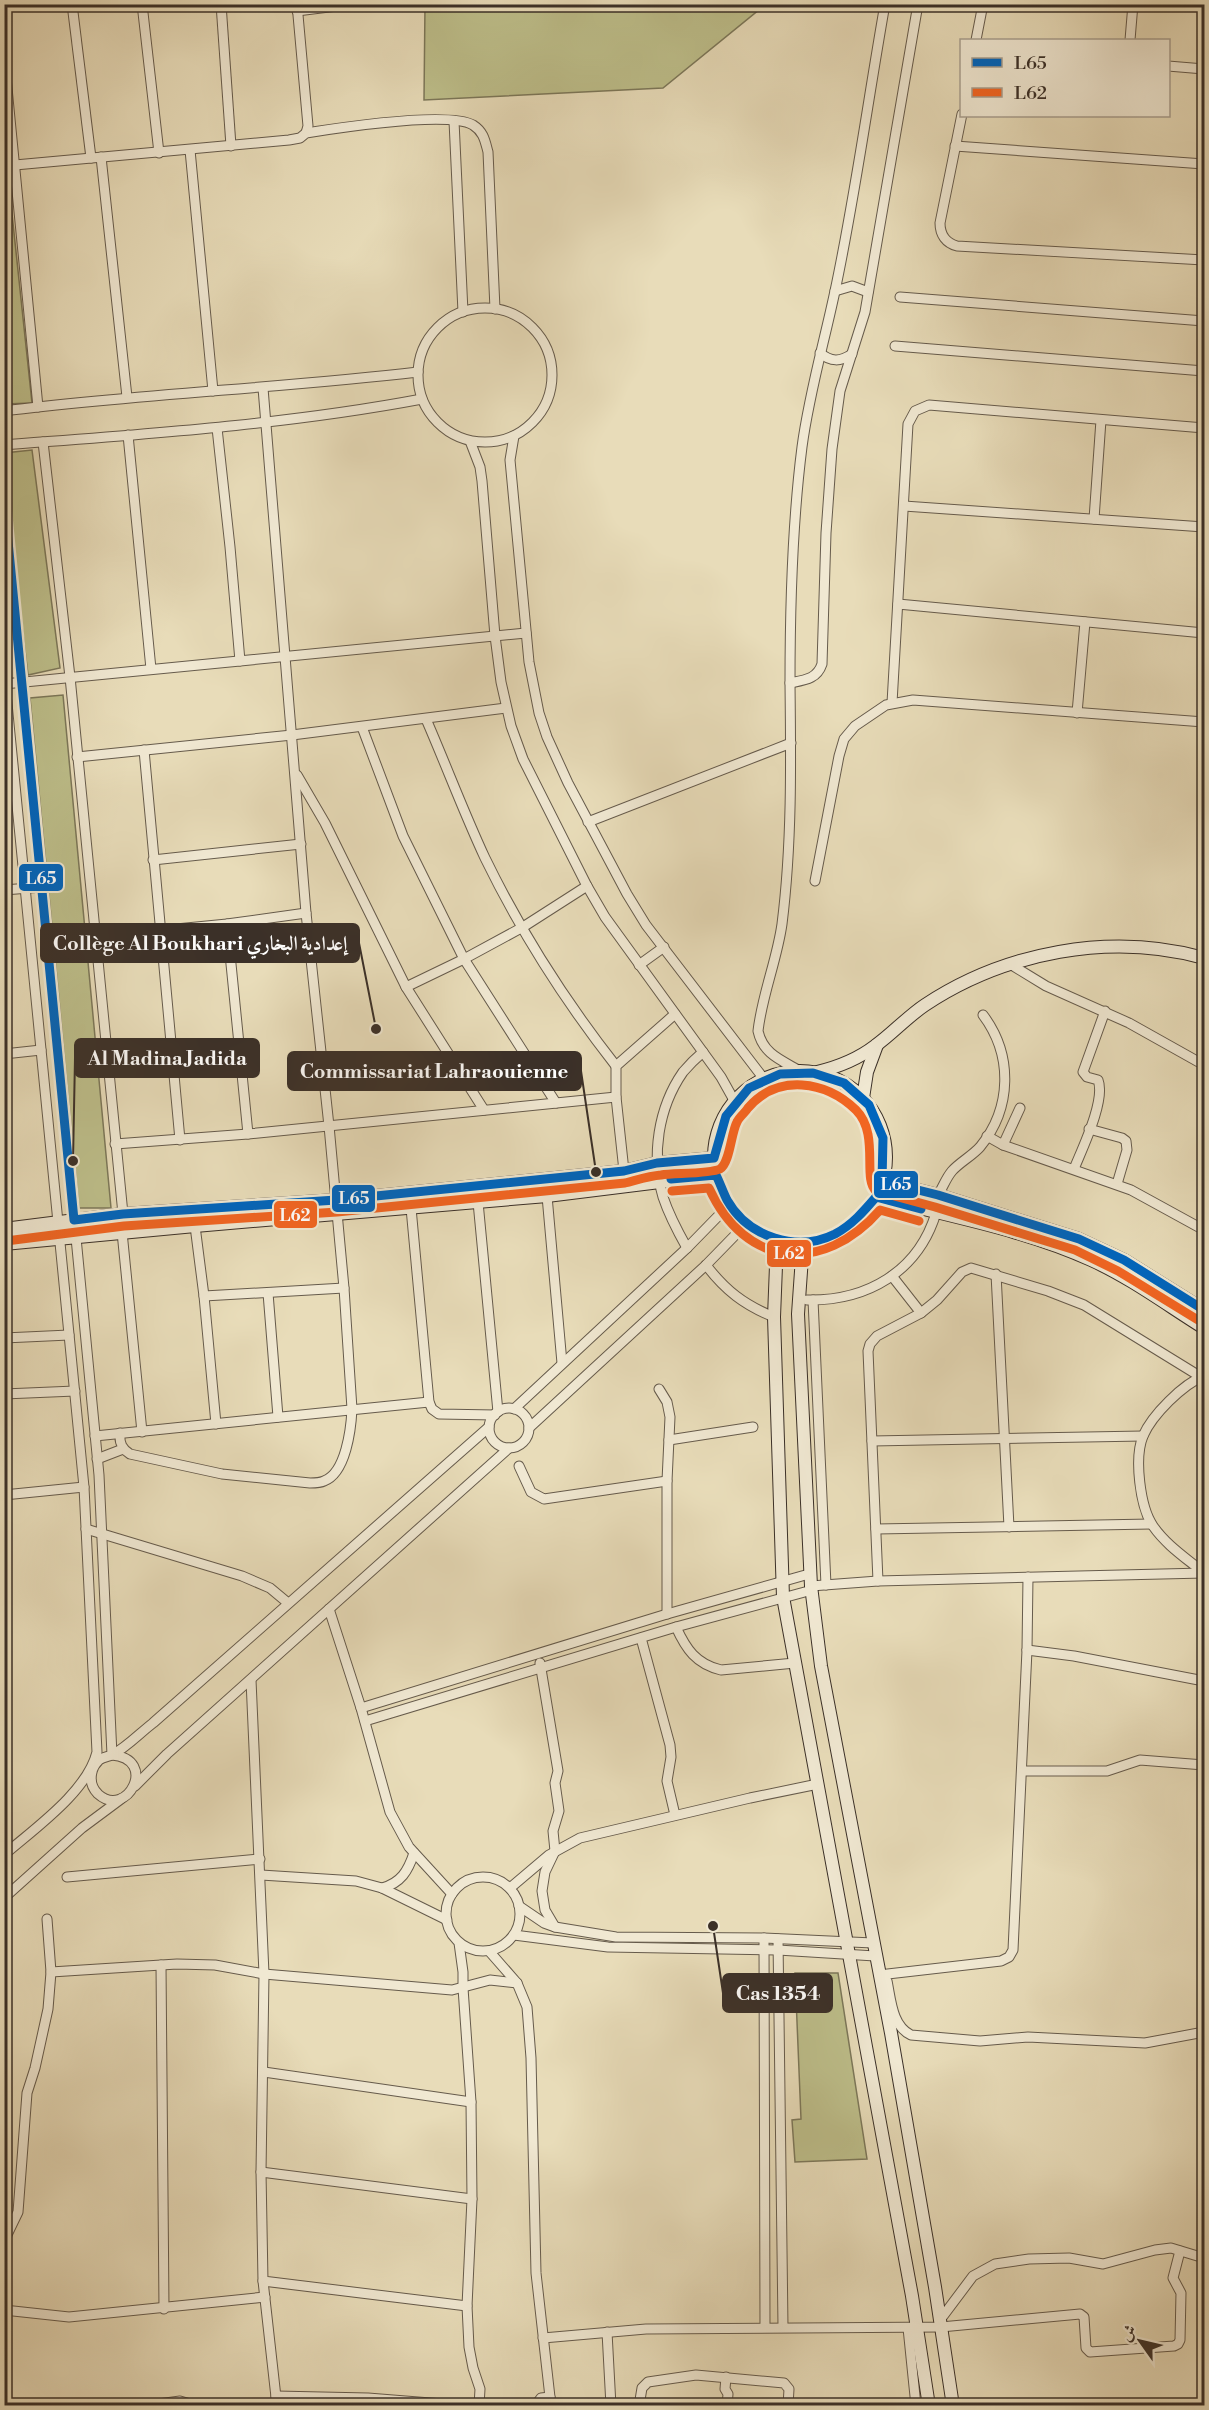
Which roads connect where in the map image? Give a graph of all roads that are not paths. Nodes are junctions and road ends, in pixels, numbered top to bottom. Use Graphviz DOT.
graph roads {
  1 [pos="72,4"];
  2 [pos="142,4"];
  3 [pos="221,4"];
  4 [pos="353,4"];
  5 [pos="885,4"];
  6 [pos="918,4"];
  7 [pos="983,4"];
  8 [pos="1133,4"];
  9 [pos="297,8"];
  10 [pos="976,39"];
  11 [pos="1130,39"];
  12 [pos="4,57"];
  13 [pos="1170,66"];
  14 [pos="1204,69"];
  15 [pos="961,117"];
  16 [pos="454,121"];
  17 [pos="306,133"];
  18 [pos="231,146"];
  19 [pos="955,146"];
  20 [pos="190,150"];
  21 [pos="159,153"];
  22 [pos="96,158"];
  23 [pos="1204,164"];
  24 [pos="16,165"];
  25 [pos="4,166"];
  26 [pos="1204,260"];
  27 [pos="835,291"];
  28 [pos="868,292"];
  29 [pos="900,297"];
  30 [pos="495,309"];
  31 [pos="463,312"];
  32 [pos="1204,321"];
  33 [pos="895,346"];
  34 [pos="820,353"];
  35 [pos="852,354"];
  36 [pos="1204,371"];
  37 [pos="418,372"];
  38 [pos="263,387"];
  39 [pos="213,391"];
  40 [pos="127,397"];
  41 [pos="422,399"];
  42 [pos="38,407"];
  43 [pos="4,411"];
  44 [pos="1101,420"];
  45 [pos="266,422"];
  46 [pos="217,428"];
  47 [pos="1204,428"];
  48 [pos="128,435"];
  49 [pos="514,436"];
  50 [pos="470,441"];
  51 [pos="43,442"];
  52 [pos="4,445"];
  53 [pos="4,495"];
  54 [pos="903,506"];
  55 [pos="1094,519"];
  56 [pos="1204,527"];
  57 [pos="898,604"];
  58 [pos="1085,622"];
  59 [pos="526,633"];
  60 [pos="1204,633"];
  61 [pos="495,636"];
  62 [pos="286,656"];
  63 [pos="240,661"];
  64 [pos="151,669"];
  65 [pos="4,673"];
  66 [pos="70,678"];
  67 [pos="23,682"];
  68 [pos="790,683"];
  69 [pos="5,684"];
  70 [pos="892,703"];
  71 [pos="506,708"];
  72 [pos="1077,713"];
  73 [pos="426,719"];
  74 [pos="1204,722"];
  75 [pos="362,727"];
  76 [pos="292,735"];
  77 [pos="791,743"];
  78 [pos="144,750"];
  79 [pos="77,757"];
  80 [pos="296,773"];
  81 [pos="588,822"];
  82 [pos="301,844"];
  83 [pos="153,860"];
  84 [pos="815,881"];
  85 [pos="587,886"];
  86 [pos="42,887"];
  87 [pos="26,888"];
  88 [pos="4,890"];
  89 [pos="306,913"];
  90 [pos="227,924"];
  91 [pos="522,927"];
  92 [pos="160,930"];
  93 [pos="95,937"];
  94 [pos="664,947"];
  95 [pos="1204,958"];
  96 [pos="464,959"];
  97 [pos="1010,964"];
  98 [pos="639,965"];
  99 [pos="406,987"];
  100 [pos="1105,1011"];
  101 [pos="675,1014"];
  102 [pos="983,1015"];
  103 [pos="877,1045"];
  104 [pos="41,1050"];
  105 [pos="703,1052"];
  106 [pos="4,1054"];
  107 [pos="1204,1065"];
  108 [pos="616,1066"];
  109 [pos="800,1071"];
  110 [pos="816,1072"];
  111 [pos="764,1079"];
  112 [pos="616,1097"];
  113 [pos="863,1098"];
  114 [pos="735,1102"];
  115 [pos="556,1103"];
  116 [pos="1020,1108"];
  117 [pos="483,1110"];
  118 [pos="329,1126"];
  119 [pos="1089,1130"];
  120 [pos="248,1134"];
  121 [pos="987,1136"];
  122 [pos="180,1140"];
  123 [pos="115,1144"];
  124 [pos="1003,1145"];
  125 [pos="714,1158"];
  126 [pos="657,1163"];
  127 [pos="1074,1169"];
  128 [pos="624,1171"];
  129 [pos="716,1175"];
  130 [pos="659,1180"];
  131 [pos="882,1181"];
  132 [pos="1117,1184"];
  133 [pos="938,1195"];
  134 [pos="547,1196"];
  135 [pos="876,1197"];
  136 [pos="336,1200"];
  137 [pos="478,1202"];
  138 [pos="729,1205"];
  139 [pos="411,1208"];
  140 [pos="936,1213"];
  141 [pos="123,1214"];
  142 [pos="336,1214"];
  143 [pos="74,1220"];
  144 [pos="58,1222"];
  145 [pos="746,1224"];
  146 [pos="195,1226"];
  147 [pos="4,1229"];
  148 [pos="1204,1230"];
  149 [pos="122,1232"];
  150 [pos="76,1237"];
  151 [pos="59,1239"];
  152 [pos="777,1240"];
  153 [pos="803,1243"];
  154 [pos="4,1244"];
  155 [pos="687,1248"];
  156 [pos="706,1265"];
  157 [pos="996,1274"];
  158 [pos="892,1276"];
  159 [pos="344,1288"];
  160 [pos="268,1293"];
  161 [pos="204,1296"];
  162 [pos="799,1300"];
  163 [pos="813,1300"];
  164 [pos="1204,1310"];
  165 [pos="921,1313"];
  166 [pos="774,1317"];
  167 [pos="1204,1328"];
  168 [pos="69,1335"];
  169 [pos="4,1338"];
  170 [pos="562,1363"];
  171 [pos="1203,1377"];
  172 [pos="658,1389"];
  173 [pos="75,1391"];
  174 [pos="4,1394"];
  175 [pos="429,1402"];
  176 [pos="352,1409"];
  177 [pos="514,1409"];
  178 [pos="496,1413"];
  179 [pos="278,1417"];
  180 [pos="216,1424"];
  181 [pos="489,1427"];
  182 [pos="753,1427"];
  183 [pos="529,1428"];
  184 [pos="142,1432"];
  185 [pos="120,1433"];
  186 [pos="95,1436"];
  187 [pos="1143,1436"];
  188 [pos="1005,1439"];
  189 [pos="669,1440"];
  190 [pos="872,1441"];
  191 [pos="509,1448"];
  192 [pos="123,1449"];
  193 [pos="97,1459"];
  194 [pos="519,1466"];
  195 [pos="667,1481"];
  196 [pos="84,1487"];
  197 [pos="4,1495"];
  198 [pos="1152,1524"];
  199 [pos="1009,1527"];
  200 [pos="86,1528"];
  201 [pos="876,1529"];
  202 [pos="102,1533"];
  203 [pos="1204,1573"];
  204 [pos="1028,1576"];
  205 [pos="782,1581"];
  206 [pos="879,1581"];
  207 [pos="810,1584"];
  208 [pos="826,1585"];
  209 [pos="783,1597"];
  210 [pos="288,1603"];
  211 [pos="329,1609"];
  212 [pos="667,1614"];
  213 [pos="676,1627"];
  214 [pos="641,1638"];
  215 [pos="1027,1650"];
  216 [pos="539,1655"];
  217 [pos="795,1663"];
  218 [pos="541,1668"];
  219 [pos="251,1680"];
  220 [pos="1204,1681"];
  221 [pos="361,1708"];
  222 [pos="365,1721"];
  223 [pos="112,1755"];
  224 [pos="1204,1765"];
  225 [pos="93,1768"];
  226 [pos="1022,1771"];
  227 [pos="818,1784"];
  228 [pos="133,1788"];
  229 [pos="122,1798"];
  230 [pos="675,1815"];
  231 [pos="555,1851"];
  232 [pos="414,1853"];
  233 [pos="4,1855"];
  234 [pos="260,1859"];
  235 [pos="261,1875"];
  236 [pos="67,1877"];
  237 [pos="382,1888"];
  238 [pos="510,1888"];
  239 [pos="452,1894"];
  240 [pos="4,1898"];
  241 [pos="519,1906"];
  242 [pos="47,1919"];
  243 [pos="447,1920"];
  244 [pos="555,1927"];
  245 [pos="514,1935"];
  246 [pos="764,1938"];
  247 [pos="778,1939"];
  248 [pos="459,1943"];
  249 [pos="848,1948"];
  250 [pos="764,1949"];
  251 [pos="874,1949"];
  252 [pos="778,1950"];
  253 [pos="489,1951"];
  254 [pos="161,1965"];
  255 [pos="51,1972"];
  256 [pos="264,1974"];
  257 [pos="882,1975"];
  258 [pos="517,1983"];
  259 [pos="463,1988"];
  260 [pos="1204,2032"];
  261 [pos="264,2072"];
  262 [pos="471,2102"];
  263 [pos="261,2172"];
  264 [pos="472,2199"];
  265 [pos="4,2241"];
  266 [pos="1180,2251"];
  267 [pos="1204,2259"];
  268 [pos="263,2281"];
  269 [pos="265,2297"];
  270 [pos="467,2306"];
  271 [pos="164,2309"];
  272 [pos="4,2310"];
  273 [pos="941,2324"];
  274 [pos="765,2326"];
  275 [pos="783,2327"];
  276 [pos="912,2328"];
  277 [pos="607,2332"];
  278 [pos="543,2338"];
  279 [pos="726,2377"];
  280 [pos="277,2401"];
  281 [pos="550,2401"];
  282 [pos="144,2406"];
  283 [pos="197,2406"];
  284 [pos="468,2406"];
  285 [pos="479,2406"];
  286 [pos="535,2406"];
  287 [pos="611,2406"];
  288 [pos="639,2406"];
  289 [pos="727,2406"];
  290 [pos="788,2406"];
  291 [pos="916,2406"];
  292 [pos="929,2406"];
  293 [pos="952,2406"];
  1 -- 22 [label="street"];
  2 -- 21 [label="street"];
  3 -- 18 [label="street"];
  4 -- 9 [label="street"];
  5 -- 27 [label="street"];
  6 -- 28 [label="street"];
  7 -- 10 [label="street"];
  8 -- 11 [label="street"];
  9 -- 17 [label="street"];
  12 -- 24 [label="street"];
  13 -- 14 [label="street"];
  15 -- 19 [label="street"];
  16 -- 17 [label="street"];
  16 -- 30 [label="street"];
  16 -- 31 [label="street"];
  17 -- 18 [label="street"];
  18 -- 20 [label="street"];
  19 -- 23 [label="street"];
  19 -- 26 [label="street"];
  20 -- 21 [label="street"];
  20 -- 39 [label="street"];
  21 -- 22 [label="street"];
  22 -- 24 [label="street"];
  22 -- 40 [label="street"];
  24 -- 25 [label="street"];
  24 -- 42 [label="street"];
  27 -- 28 [label="street"];
  27 -- 34 [label="street"];
  28 -- 35 [label="street"];
  29 -- 32 [label="street"];
  30 -- 31 [label="street"];
  30 -- 49 [label="street"];
  31 -- 37 [label="street"];
  33 -- 36 [label="street"];
  34 -- 35 [label="street"];
  34 -- 68 [label="street"];
  35 -- 68 [label="street"];
  37 -- 38 [label="street"];
  37 -- 41 [label="street"];
  38 -- 39 [label="street"];
  38 -- 45 [label="street"];
  39 -- 40 [label="street"];
  40 -- 42 [label="street"];
  41 -- 45 [label="street"];
  41 -- 50 [label="street"];
  42 -- 43 [label="street"];
  44 -- 47 [label="street"];
  44 -- 54 [label="street"];
  44 -- 55 [label="street"];
  45 -- 46 [label="street"];
  45 -- 62 [label="street"];
  46 -- 48 [label="street"];
  46 -- 63 [label="street"];
  48 -- 51 [label="street"];
  48 -- 64 [label="street"];
  49 -- 50 [label="street"];
  49 -- 59 [label="street"];
  50 -- 61 [label="street"];
  51 -- 52 [label="street"];
  51 -- 66 [label="street"];
  53 -- 67 [label="street"];
  54 -- 55 [label="street"];
  54 -- 57 [label="street"];
  55 -- 56 [label="street"];
  57 -- 58 [label="street"];
  57 -- 70 [label="street"];
  58 -- 60 [label="street"];
  58 -- 72 [label="street"];
  59 -- 61 [label="street"];
  59 -- 81 [label="street"];
  61 -- 62 [label="street"];
  61 -- 71 [label="street"];
  62 -- 63 [label="street"];
  62 -- 76 [label="street"];
  63 -- 64 [label="street"];
  64 -- 66 [label="street"];
  65 -- 69 [label="street"];
  66 -- 67 [label="street"];
  66 -- 79 [label="street"];
  67 -- 69 [label="street"];
  67 -- 86 [label="street"];
  68 -- 77 [label="street"];
  69 -- 87 [label="street"];
  70 -- 72 [label="street"];
  70 -- 84 [label="street"];
  71 -- 73 [label="street"];
  71 -- 85 [label="street"];
  72 -- 74 [label="street"];
  73 -- 75 [label="street"];
  73 -- 91 [label="street"];
  75 -- 76 [label="street"];
  75 -- 96 [label="street"];
  76 -- 78 [label="street"];
  76 -- 80 [label="street"];
  77 -- 81 [label="street"];
  77 -- 109 [label="street"];
  78 -- 79 [label="street"];
  78 -- 83 [label="street"];
  79 -- 93 [label="street"];
  80 -- 82 [label="street"];
  80 -- 99 [label="street"];
  81 -- 94 [label="street"];
  82 -- 83 [label="street"];
  82 -- 89 [label="street"];
  83 -- 92 [label="street"];
  85 -- 91 [label="street"];
  85 -- 98 [label="street"];
  86 -- 87 [label="street"];
  86 -- 143 [label="street"];
  87 -- 88 [label="street"];
  87 -- 104 [label="street"];
  89 -- 90 [label="street"];
  89 -- 118 [label="street"];
  90 -- 92 [label="street"];
  90 -- 120 [label="street"];
  91 -- 96 [label="street"];
  91 -- 108 [label="street"];
  92 -- 93 [label="street"];
  92 -- 122 [label="street"];
  93 -- 123 [label="street"];
  94 -- 98 [label="street"];
  94 -- 111 [label="street"];
  95 -- 97 [label="street"];
  96 -- 99 [label="street"];
  96 -- 115 [label="street"];
  97 -- 100 [label="street"];
  97 -- 103 [label="street"];
  98 -- 101 [label="street"];
  99 -- 117 [label="street"];
  100 -- 107 [label="street"];
  100 -- 119 [label="street"];
  101 -- 105 [label="street"];
  101 -- 108 [label="street"];
  102 -- 121 [label="street"];
  103 -- 110 [label="street"];
  103 -- 113 [label="street"];
  104 -- 106 [label="street"];
  104 -- 144 [label="street"];
  105 -- 114 [label="street"];
  105 -- 126 [label="street"];
  108 -- 112 [label="street"];
  109 -- 110 [label="street"];
  109 -- 111 [label="street"];
  110 -- 113 [label="street"];
  111 -- 114 [label="street"];
  112 -- 115 [label="street"];
  112 -- 128 [label="street"];
  113 -- 131 [label="street"];
  114 -- 125 [label="street"];
  115 -- 117 [label="street"];
  116 -- 124 [label="street"];
  117 -- 118 [label="street"];
  118 -- 120 [label="street"];
  118 -- 136 [label="street"];
  119 -- 127 [label="street"];
  119 -- 132 [label="street"];
  120 -- 122 [label="street"];
  121 -- 124 [label="street"];
  121 -- 133 [label="street"];
  122 -- 123 [label="street"];
  123 -- 141 [label="street"];
  124 -- 127 [label="street"];
  125 -- 126 [label="street"];
  125 -- 129 [label="street"];
  126 -- 128 [label="street"];
  126 -- 130 [label="street"];
  127 -- 132 [label="street"];
  128 -- 136 [label="street"];
  129 -- 130 [label="street"];
  129 -- 138 [label="street"];
  130 -- 134 [label="street"];
  130 -- 155 [label="street"];
  131 -- 133 [label="street"];
  131 -- 135 [label="street"];
  132 -- 148 [label="street"];
  133 -- 164 [label="street"];
  134 -- 137 [label="street"];
  134 -- 170 [label="street"];
  135 -- 140 [label="street"];
  135 -- 153 [label="street"];
  136 -- 141 [label="street"];
  136 -- 142 [label="street"];
  137 -- 139 [label="street"];
  137 -- 178 [label="street"];
  138 -- 145 [label="street"];
  138 -- 155 [label="street"];
  139 -- 142 [label="street"];
  139 -- 175 [label="street"];
  140 -- 158 [label="street"];
  140 -- 167 [label="street"];
  141 -- 143 [label="street"];
  142 -- 146 [label="street"];
  142 -- 159 [label="street"];
  143 -- 144 [label="street"];
  143 -- 150 [label="street"];
  144 -- 147 [label="street"];
  144 -- 151 [label="street"];
  145 -- 152 [label="street"];
  145 -- 156 [label="street"];
  146 -- 149 [label="street"];
  146 -- 161 [label="street"];
  149 -- 150 [label="street"];
  149 -- 184 [label="street"];
  150 -- 151 [label="street"];
  150 -- 186 [label="street"];
  151 -- 154 [label="street"];
  151 -- 168 [label="street"];
  152 -- 153 [label="street"];
  152 -- 166 [label="street"];
  153 -- 162 [label="street"];
  155 -- 170 [label="street"];
  156 -- 166 [label="street"];
  156 -- 183 [label="street"];
  157 -- 165 [label="street"];
  157 -- 171 [label="street"];
  157 -- 188 [label="street"];
  158 -- 163 [label="street"];
  158 -- 165 [label="street"];
  159 -- 160 [label="street"];
  159 -- 176 [label="street"];
  160 -- 161 [label="street"];
  160 -- 179 [label="street"];
  161 -- 180 [label="street"];
  162 -- 163 [label="street"];
  162 -- 207 [label="street"];
  163 -- 208 [label="street"];
  165 -- 190 [label="street"];
  166 -- 205 [label="street"];
  168 -- 169 [label="street"];
  168 -- 173 [label="street"];
  170 -- 177 [label="street"];
  171 -- 187 [label="street"];
  172 -- 189 [label="street"];
  173 -- 174 [label="street"];
  173 -- 196 [label="street"];
  175 -- 176 [label="street"];
  175 -- 178 [label="street"];
  176 -- 179 [label="street"];
  176 -- 192 [label="street"];
  177 -- 178 [label="street"];
  177 -- 183 [label="street"];
  178 -- 181 [label="street"];
  179 -- 180 [label="street"];
  180 -- 184 [label="street"];
  181 -- 191 [label="street"];
  181 -- 210 [label="street"];
  182 -- 189 [label="street"];
  183 -- 191 [label="street"];
  184 -- 185 [label="street"];
  185 -- 186 [label="street"];
  185 -- 192 [label="street"];
  186 -- 193 [label="street"];
  187 -- 188 [label="street"];
  187 -- 198 [label="street"];
  188 -- 190 [label="street"];
  188 -- 199 [label="street"];
  189 -- 195 [label="street"];
  190 -- 201 [label="street"];
  191 -- 211 [label="street"];
  192 -- 193 [label="street"];
  193 -- 202 [label="street"];
  194 -- 195 [label="street"];
  195 -- 212 [label="street"];
  196 -- 197 [label="street"];
  196 -- 200 [label="street"];
  198 -- 199 [label="street"];
  198 -- 203 [label="street"];
  199 -- 201 [label="street"];
  200 -- 202 [label="street"];
  200 -- 225 [label="street"];
  201 -- 206 [label="street"];
  202 -- 210 [label="street"];
  202 -- 223 [label="street"];
  203 -- 204 [label="street"];
  204 -- 206 [label="street"];
  204 -- 215 [label="street"];
  205 -- 207 [label="street"];
  205 -- 209 [label="street"];
  205 -- 212 [label="street"];
  206 -- 208 [label="street"];
  207 -- 208 [label="street"];
  207 -- 209 [label="street"];
  207 -- 251 [label="street"];
  209 -- 213 [label="street"];
  209 -- 217 [label="street"];
  210 -- 223 [label="street"];
  211 -- 219 [label="street"];
  211 -- 221 [label="street"];
  212 -- 216 [label="street"];
  213 -- 214 [label="street"];
  213 -- 217 [label="street"];
  214 -- 218 [label="street"];
  214 -- 230 [label="street"];
  215 -- 220 [label="street"];
  215 -- 226 [label="street"];
  216 -- 218 [label="street"];
  216 -- 221 [label="street"];
  217 -- 227 [label="street"];
  218 -- 222 [label="street"];
  218 -- 231 [label="street"];
  219 -- 228 [label="street"];
  219 -- 234 [label="street"];
  221 -- 222 [label="street"];
  222 -- 232 [label="street"];
  223 -- 225 [label="street"];
  223 -- 228 [label="street"];
  224 -- 226 [label="street"];
  225 -- 229 [label="street"];
  225 -- 233 [label="street"];
  226 -- 257 [label="street"];
  227 -- 230 [label="street"];
  227 -- 249 [label="street"];
  228 -- 229 [label="street"];
  229 -- 240 [label="street"];
  230 -- 231 [label="street"];
  231 -- 238 [label="street"];
  231 -- 244 [label="street"];
  232 -- 237 [label="street"];
  232 -- 239 [label="street"];
  234 -- 235 [label="street"];
  234 -- 236 [label="street"];
  235 -- 237 [label="street"];
  235 -- 256 [label="street"];
  237 -- 243 [label="street"];
  238 -- 239 [label="street"];
  238 -- 241 [label="street"];
  239 -- 243 [label="street"];
  241 -- 244 [label="street"];
  241 -- 245 [label="street"];
  242 -- 255 [label="street"];
  243 -- 248 [label="street"];
  244 -- 246 [label="street"];
  245 -- 250 [label="street"];
  245 -- 253 [label="street"];
  246 -- 247 [label="street"];
  246 -- 250 [label="street"];
  247 -- 249 [label="street"];
  247 -- 252 [label="street"];
  248 -- 253 [label="street"];
  248 -- 259 [label="street"];
  249 -- 251 [label="street"];
  249 -- 252 [label="street"];
  249 -- 276 [label="street"];
  250 -- 252 [label="street"];
  250 -- 274 [label="street"];
  251 -- 257 [label="street"];
  252 -- 275 [label="street"];
  253 -- 258 [label="street"];
  254 -- 255 [label="street"];
  254 -- 256 [label="street"];
  254 -- 271 [label="street"];
  255 -- 265 [label="street"];
  256 -- 259 [label="street"];
  256 -- 261 [label="street"];
  257 -- 260 [label="street"];
  257 -- 273 [label="street"];
  258 -- 259 [label="street"];
  258 -- 278 [label="street"];
  259 -- 262 [label="street"];
  261 -- 262 [label="street"];
  261 -- 263 [label="street"];
  262 -- 264 [label="street"];
  263 -- 264 [label="street"];
  263 -- 268 [label="street"];
  264 -- 270 [label="street"];
  266 -- 267 [label="street"];
  266 -- 273 [label="street"];
  266 -- 273 [label="street"];
  268 -- 269 [label="street"];
  268 -- 270 [label="street"];
  269 -- 271 [label="street"];
  269 -- 280 [label="street"];
  270 -- 285 [label="street"];
  271 -- 272 [label="street"];
  273 -- 276 [label="street"];
  273 -- 293 [label="street"];
  274 -- 275 [label="street"];
  274 -- 277 [label="street"];
  275 -- 276 [label="street"];
  276 -- 291 [label="street"];
  276 -- 292 [label="street"];
  277 -- 278 [label="street"];
  277 -- 287 [label="street"];
  278 -- 281 [label="street"];
  279 -- 288 [label="street"];
  279 -- 289 [label="street"];
  279 -- 290 [label="street"];
  280 -- 284 [label="street"];
  281 -- 286 [label="street"];
  282 -- 283 [label="street"];
}
